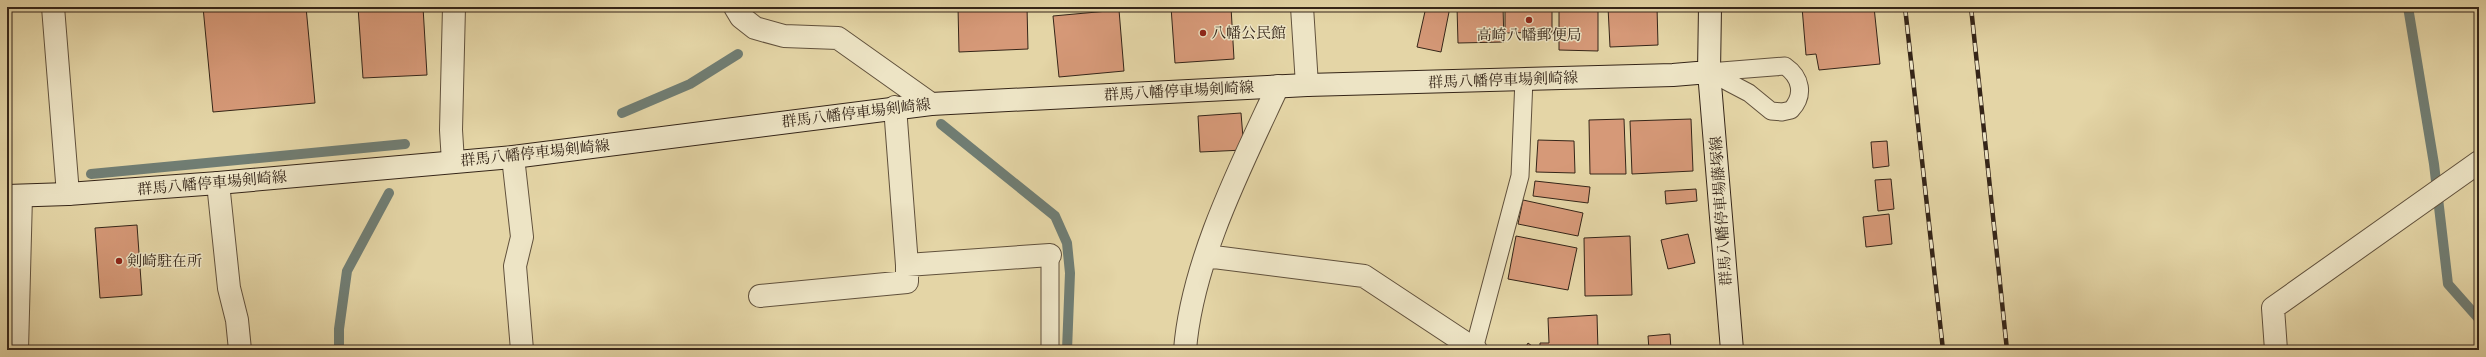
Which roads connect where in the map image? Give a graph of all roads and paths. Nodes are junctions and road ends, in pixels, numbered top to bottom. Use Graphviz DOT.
graph roads {
  1 [pos="53,7"];
  2 [pos="454,7"];
  3 [pos="735,7"];
  4 [pos="1302,7"];
  5 [pos="1710,7"];
  6 [pos="1709,72"];
  7 [pos="1524,79"];
  8 [pos="1307,85"];
  9 [pos="1278,86"];
  10 [pos="931,104"];
  11 [pos="895,107"];
  12 [pos="513,157"];
  13 [pos="453,162"];
  14 [pos="2479,162"];
  15 [pos="218,183"];
  16 [pos="68,194"];
  17 [pos="14,196"];
  18 [pos="1050,255"];
  19 [pos="1206,256"];
  20 [pos="907,265"];
  21 [pos="760,296"];
  22 [pos="1475,349"];
  23 [pos="17,350"];
  24 [pos="240,350"];
  25 [pos="522,350"];
  26 [pos="1050,350"];
  27 [pos="1185,350"];
  28 [pos="1732,350"];
  29 [pos="2276,350"];
  1 -- 16 [label="street"];
  2 -- 13 [label="street"];
  3 -- 10 [label="street"];
  4 -- 8 [label="street"];
  5 -- 6 [label="street, 群馬八幡停車場藤塚線"];
  6 -- 6 [label="lane"];
  6 -- 7 [label="street, 群馬八幡停車場剣崎線"];
  6 -- 28 [label="street, 群馬八幡停車場藤塚線"];
  7 -- 8 [label="street, 群馬八幡停車場剣崎線"];
  7 -- 22 [label="lane"];
  8 -- 9 [label="street, 群馬八幡停車場剣崎線"];
  9 -- 10 [label="street, 群馬八幡停車場剣崎線"];
  9 -- 19 [label="street"];
  10 -- 11 [label="street, 群馬八幡停車場剣崎線"];
  11 -- 12 [label="street, 群馬八幡停車場剣崎線"];
  11 -- 20 [label="street"];
  12 -- 13 [label="street, 群馬八幡停車場剣崎線"];
  12 -- 25 [label="street"];
  13 -- 15 [label="street, 群馬八幡停車場剣崎線"];
  14 -- 29 [label="street"];
  15 -- 16 [label="street, 群馬八幡停車場剣崎線"];
  15 -- 24 [label="street"];
  16 -- 17 [label="street, 群馬八幡停車場剣崎線"];
  17 -- 23 [label="street"];
  18 -- 20 [label="street"];
  18 -- 26 [label="lane"];
  19 -- 22 [label="street"];
  19 -- 27 [label="street"];
  20 -- 21 [label="street"];
}
